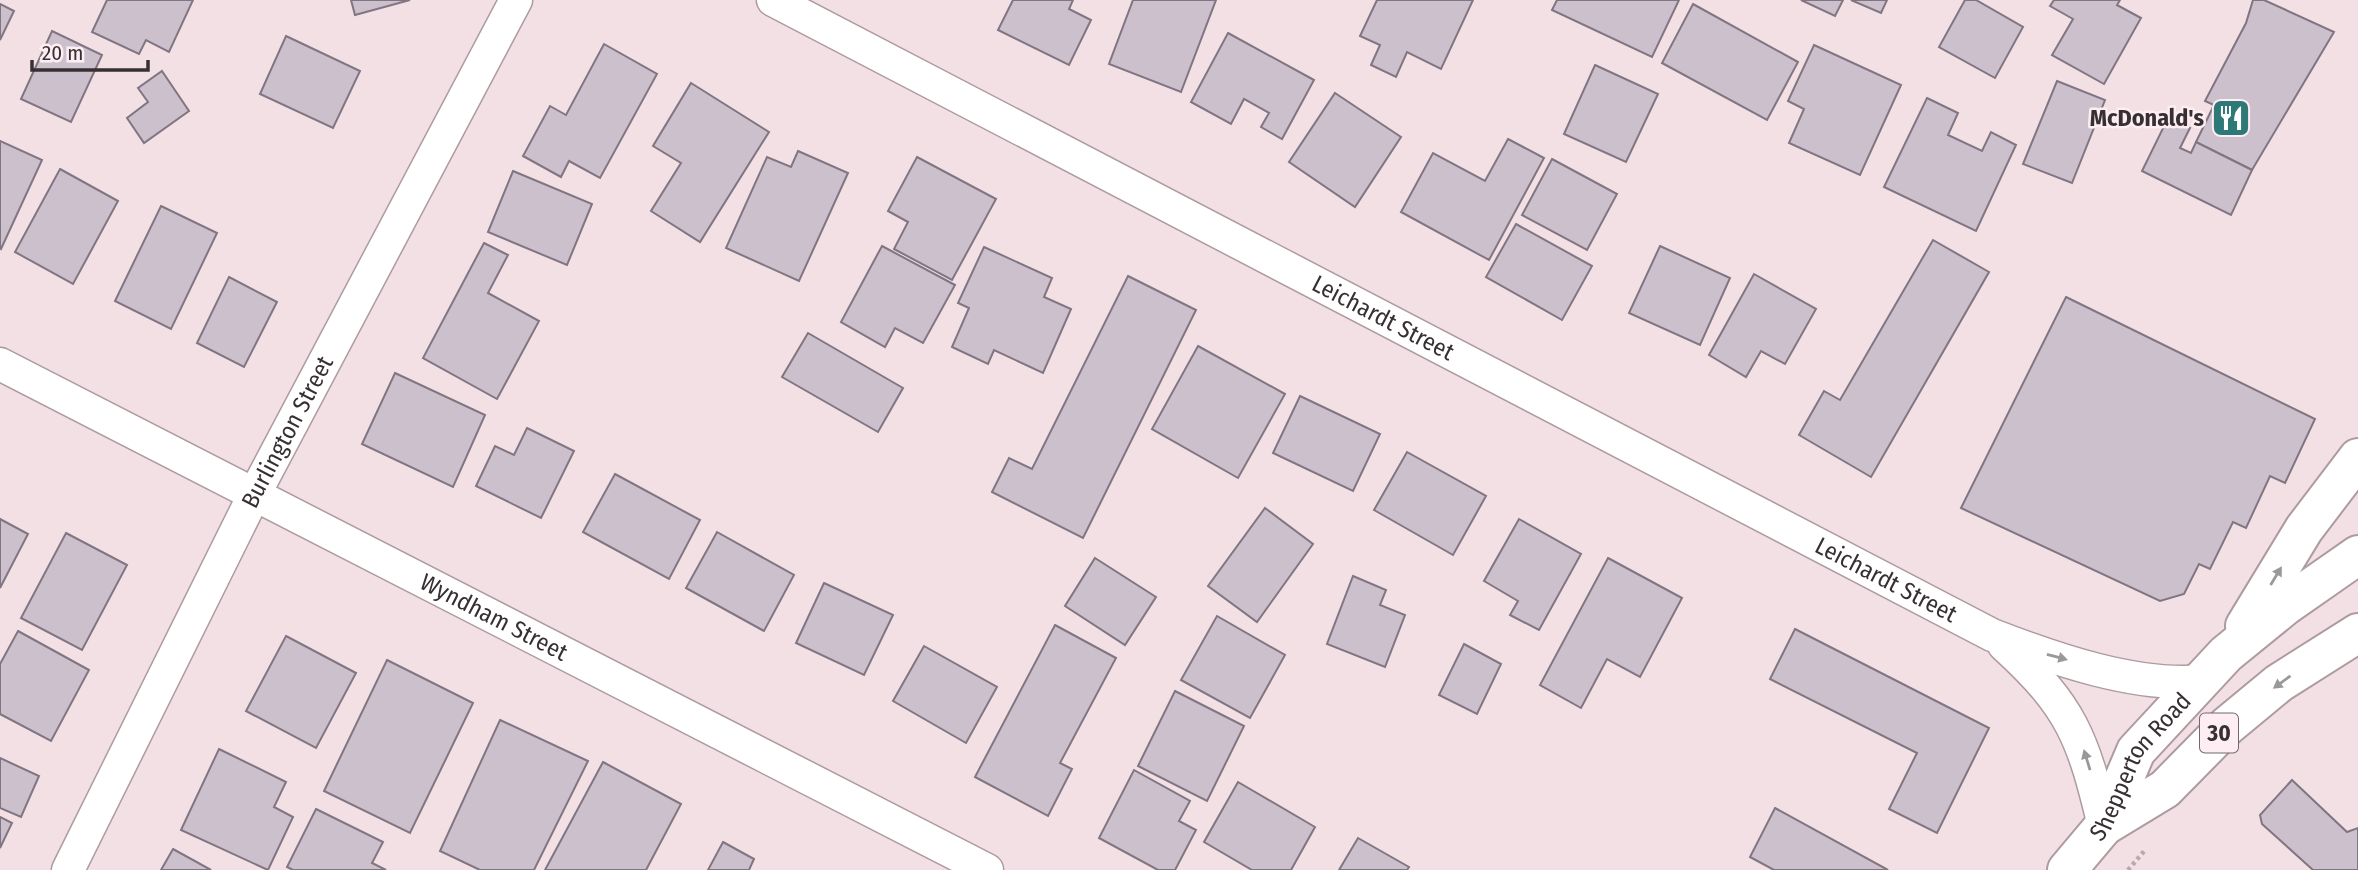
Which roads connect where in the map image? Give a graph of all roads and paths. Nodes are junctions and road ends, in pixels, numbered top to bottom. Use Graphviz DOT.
graph roads {
  1 [pos="516,0"];
  2 [pos="773,0"];
  3 [pos="0,363"];
  4 [pos="2358,458"];
  5 [pos="254,495"];
  6 [pos="2358,555"];
  7 [pos="2358,633"];
  8 [pos="1992,635"];
  9 [pos="2215,667"];
  10 [pos="2104,826"];
  11 [pos="68,870"];
  12 [pos="987,870"];
  13 [pos="2067,870"];
  1 -- 5 [label="street, Burlington Street"];
  2 -- 8 [label="street, Leichardt Street"];
  3 -- 5 [label="street, Wyndham Street"];
  9 -- 4 [label="highway, one-way"];
  5 -- 11 [label="street, Burlington Street"];
  5 -- 12 [label="street, Wyndham Street"];
  6 -- 9 [label="highway, Shepperton Road / 30"];
  7 -- 10 [label="highway, Shepperton Road / 30, one-way"];
  8 -- 9 [label="street, Leichardt Street, one-way"];
  10 -- 8 [label="street, Leichardt Street, one-way"];
  9 -- 10 [label="highway, Shepperton Road / 30"];
  10 -- 13 [label="highway, 30"];
}
